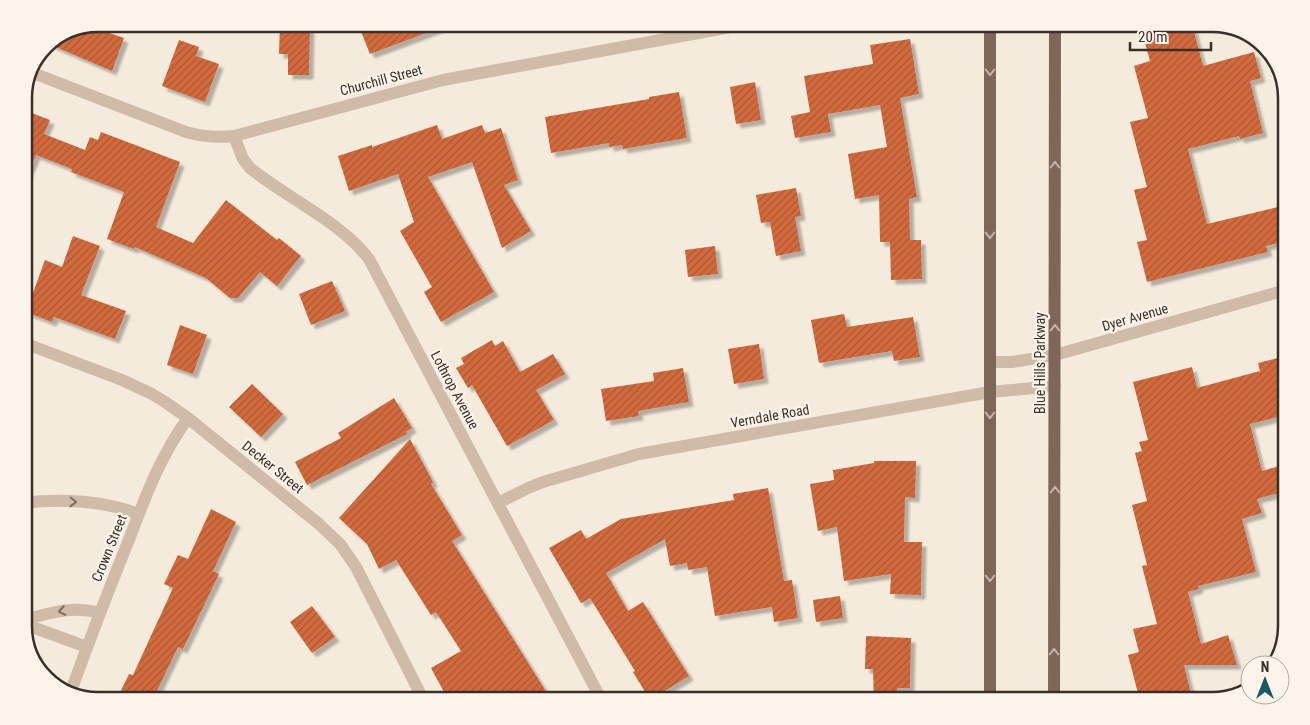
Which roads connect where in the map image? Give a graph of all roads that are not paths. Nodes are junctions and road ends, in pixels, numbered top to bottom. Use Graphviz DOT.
graph roads {
  1 [pos="698,33"];
  2 [pos="990,33"];
  3 [pos="1055,33"];
  4 [pos="37,75"];
  5 [pos="234,136"];
  6 [pos="1277,292"];
  7 [pos="33,346"];
  8 [pos="1055,355"];
  9 [pos="990,362"];
  10 [pos="1055,386"];
  11 [pos="990,392"];
  12 [pos="188,418"];
  13 [pos="33,502"];
  14 [pos="498,503"];
  15 [pos="139,514"];
  16 [pos="100,613"];
  17 [pos="33,618"];
  18 [pos="33,627"];
  19 [pos="87,647"];
  20 [pos="72,687"];
  21 [pos="420,692"];
  22 [pos="597,692"];
  23 [pos="990,692"];
  24 [pos="1054,692"];
  1 -- 5 [label="street, Churchill Street"];
  2 -- 9 [label="main road, one-way"];
  8 -- 3 [label="main road, Blue Hills Parkway, one-way"];
  4 -- 5 [label="street, Churchill Street"];
  5 -- 14 [label="street, Lothrop Avenue"];
  6 -- 8 [label="street, Dyer Avenue"];
  7 -- 12 [label="street, Decker Street"];
  8 -- 9 [label="street, Dyer Avenue"];
  8 -- 10 [label="main road, Blue Hills Parkway"];
  9 -- 11 [label="main road"];
  10 -- 11 [label="street, Verndale Road"];
  24 -- 10 [label="main road, Blue Hills Parkway, one-way"];
  11 -- 14 [label="street, Verndale Road"];
  11 -- 23 [label="main road, one-way"];
  12 -- 15 [label="street, Crown Street"];
  12 -- 21 [label="street, Decker Street"];
  13 -- 15 [label="street, one-way"];
  14 -- 22 [label="street, Lothrop Avenue"];
  15 -- 16 [label="street, Crown Street"];
  16 -- 17 [label="street, one-way"];
  16 -- 19 [label="street, Crown Street"];
  18 -- 19 [label="street"];
  19 -- 20 [label="street, Crown Street"];
}
